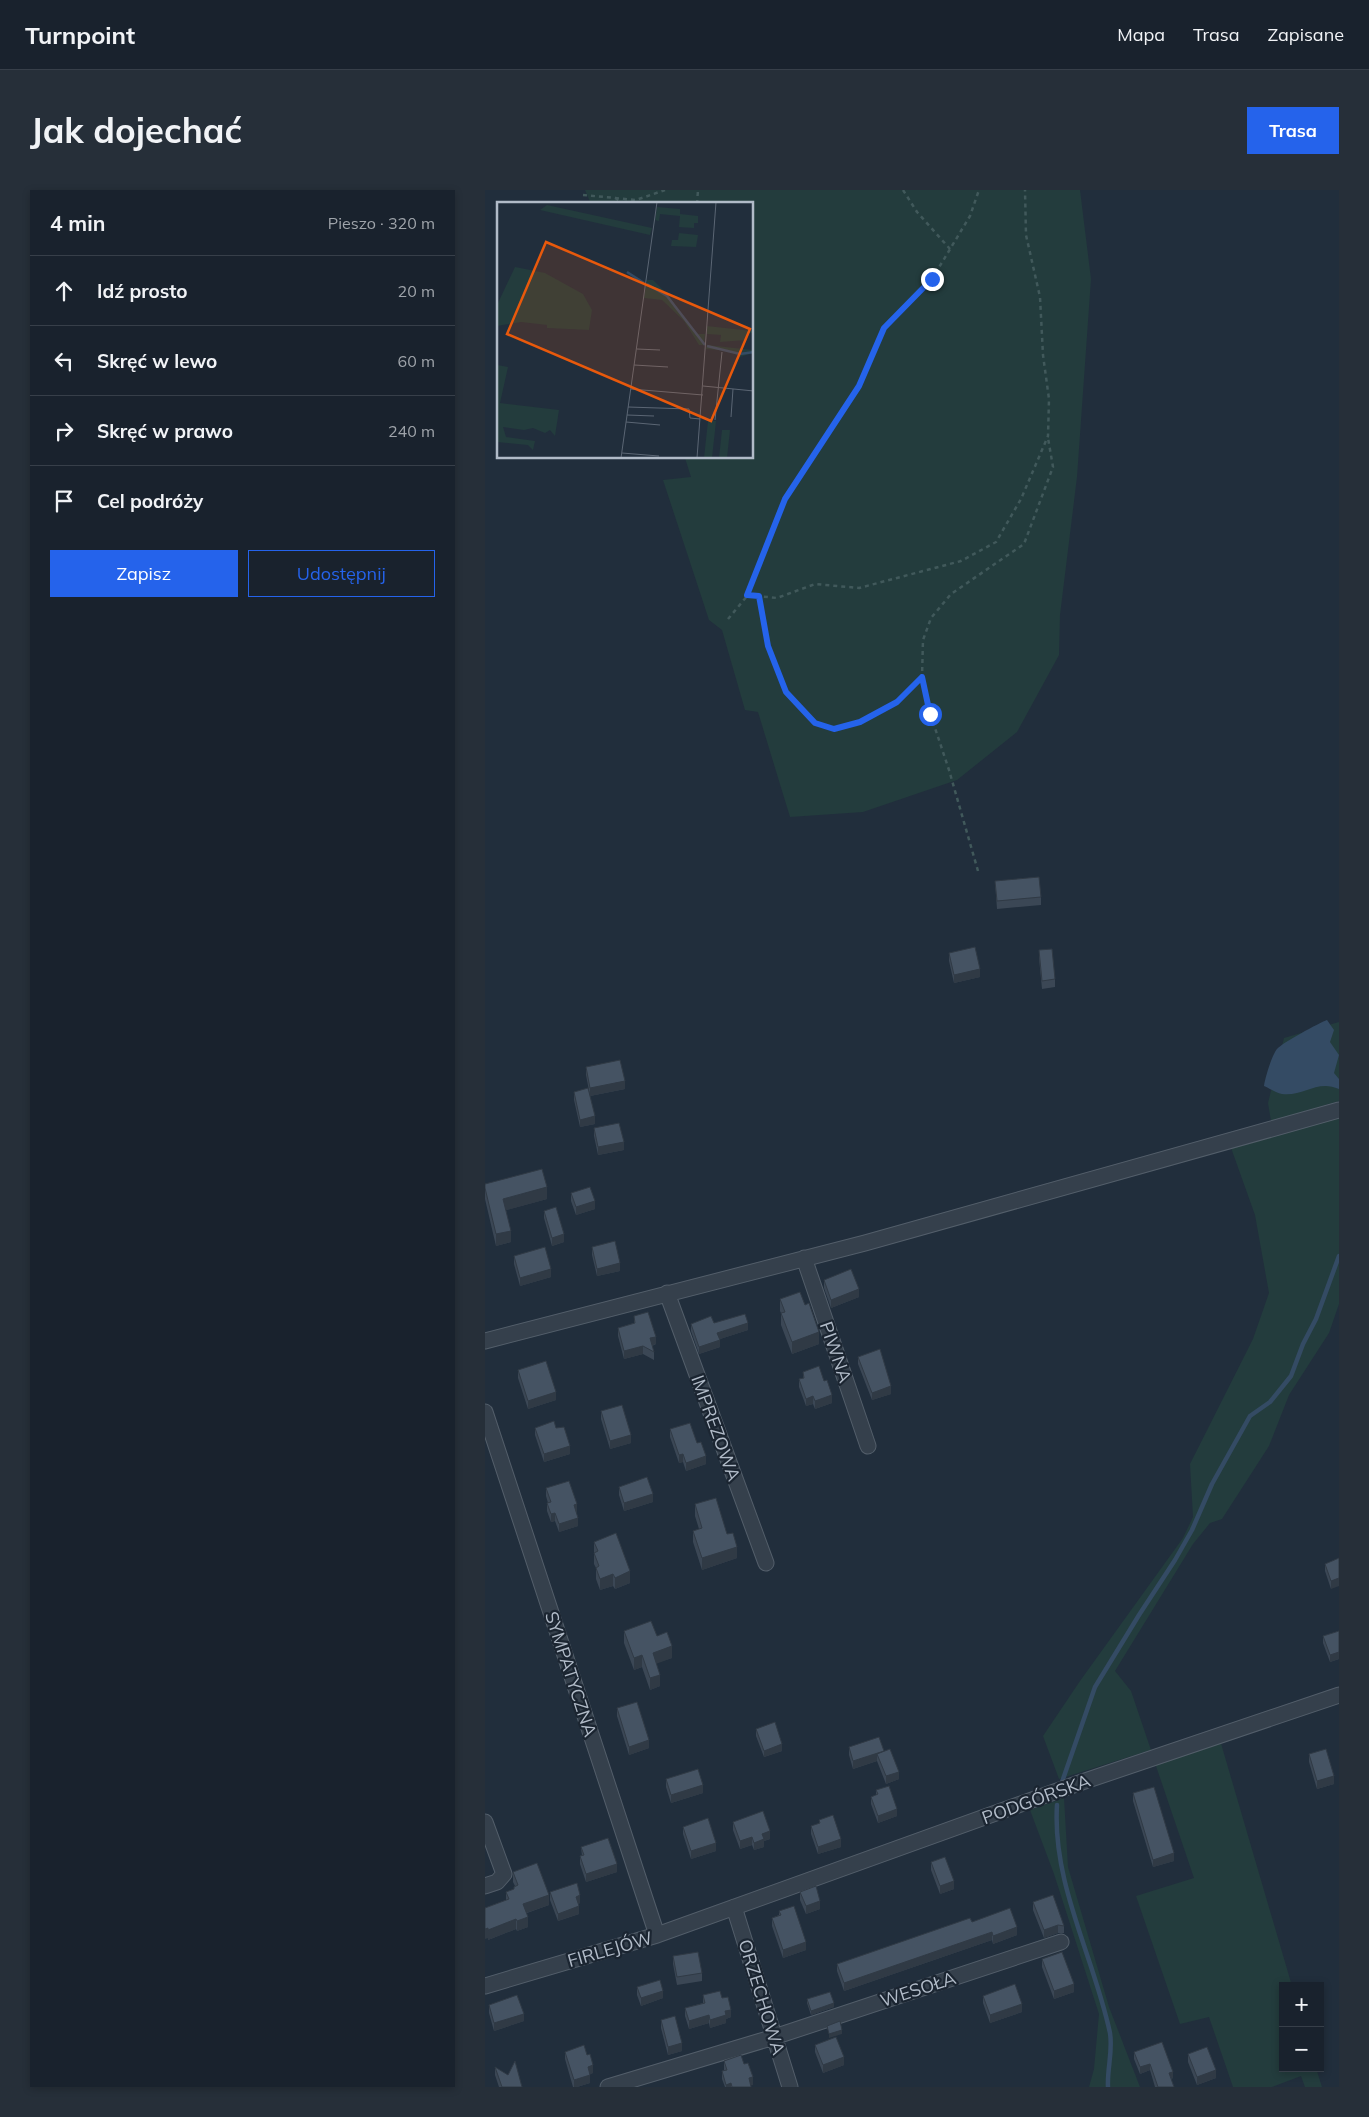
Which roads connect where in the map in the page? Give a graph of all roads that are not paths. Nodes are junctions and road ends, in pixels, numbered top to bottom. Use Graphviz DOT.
graph roads {
  1 [pos="1339,1110"];
  2 [pos="804,1258"];
  3 [pos="667,1293"];
  4 [pos="485,1341"];
  5 [pos="485,1412"];
  6 [pos="868,1446"];
  7 [pos="766,1563"];
  8 [pos="1339,1695"];
  9 [pos="485,1822"];
  10 [pos="485,1886"];
  11 [pos="734,1907"];
  12 [pos="657,1935"];
  13 [pos="1061,1942"];
  14 [pos="485,1986"];
  15 [pos="774,2037"];
  16 [pos="608,2087"];
  17 [pos="790,2087"];
  1 -- 2 [label="street"];
  2 -- 3 [label="street"];
  2 -- 6 [label="street, PIWNA"];
  3 -- 4 [label="street"];
  3 -- 7 [label="street, IMPREZOWA"];
  5 -- 12 [label="street, SYMPATYCZNA"];
  8 -- 11 [label="street, PODGÓRSKA"];
  9 -- 10 [label="street"];
  11 -- 12 [label="street, FIRLEJÓW"];
  11 -- 15 [label="street, ORZECHOWA"];
  12 -- 14 [label="street, FIRLEJÓW"];
  13 -- 15 [label="street, WESOŁA"];
  15 -- 16 [label="street, WESOŁA"];
  15 -- 17 [label="street, ORZECHOWA"];
}
